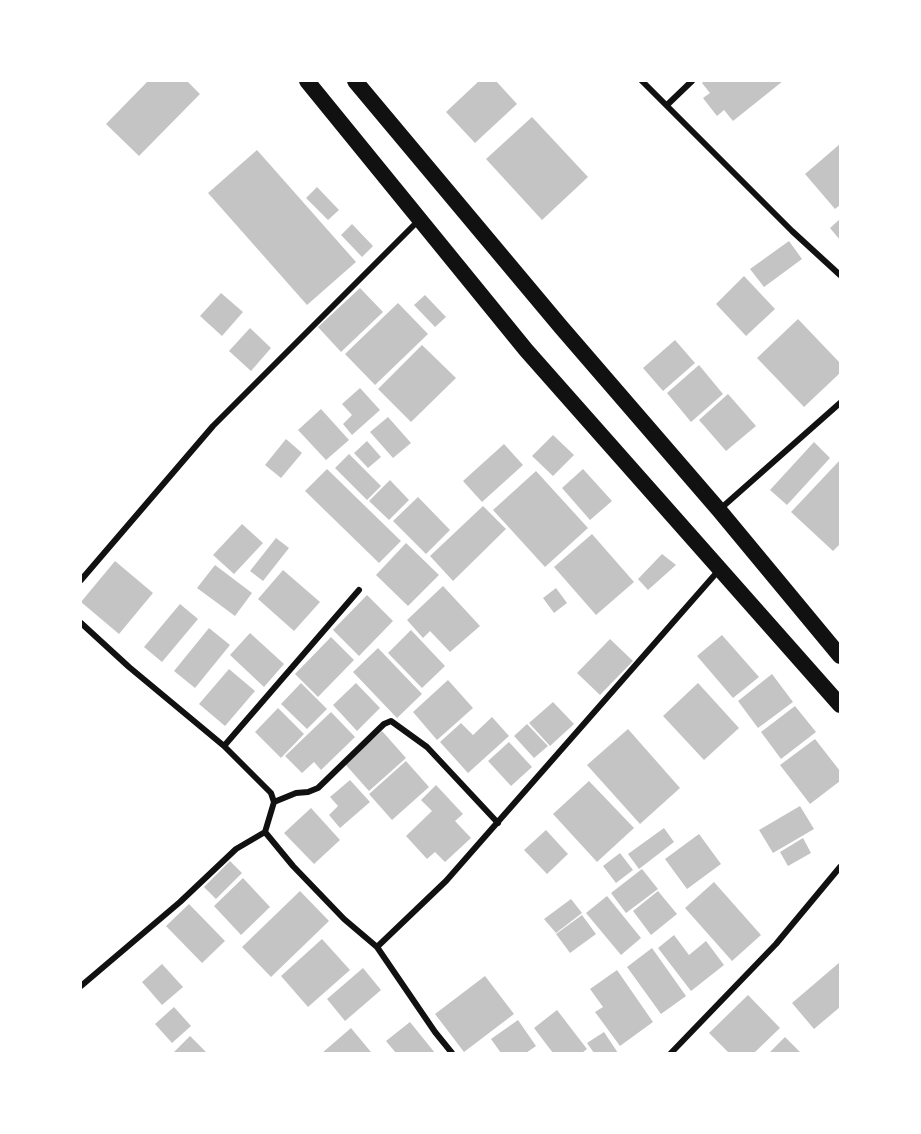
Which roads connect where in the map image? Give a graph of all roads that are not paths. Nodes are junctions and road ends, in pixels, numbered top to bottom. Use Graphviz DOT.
graph roads {
  1 [pos="307,81"];
  2 [pos="355,81"];
  3 [pos="642,81"];
  4 [pos="692,81"];
  5 [pos="667,105"];
  6 [pos="420,219"];
  7 [pos="840,275"];
  8 [pos="840,403"];
  9 [pos="719,510"];
  10 [pos="720,568"];
  11 [pos="81,580"];
  12 [pos="359,590"];
  13 [pos="81,623"];
  14 [pos="840,656"];
  15 [pos="840,705"];
  16 [pos="224,746"];
  17 [pos="274,802"];
  18 [pos="498,823"];
  19 [pos="265,832"];
  20 [pos="840,867"];
  21 [pos="377,947"];
  22 [pos="81,986"];
  23 [pos="673,1052"];
  24 [pos="452,1053"];
  1 -- 6 [label="highway"];
  2 -- 9 [label="highway"];
  3 -- 5 [label="street"];
  4 -- 5 [label="street"];
  5 -- 7 [label="street"];
  6 -- 10 [label="highway"];
  6 -- 11 [label="street"];
  8 -- 9 [label="street"];
  9 -- 14 [label="highway"];
  10 -- 15 [label="highway"];
  10 -- 18 [label="street"];
  12 -- 16 [label="street"];
  13 -- 16 [label="street"];
  16 -- 17 [label="street"];
  17 -- 18 [label="street"];
  17 -- 19 [label="street"];
  18 -- 21 [label="street"];
  19 -- 21 [label="street"];
  19 -- 22 [label="street"];
  20 -- 23 [label="street"];
  21 -- 24 [label="street"];
}
